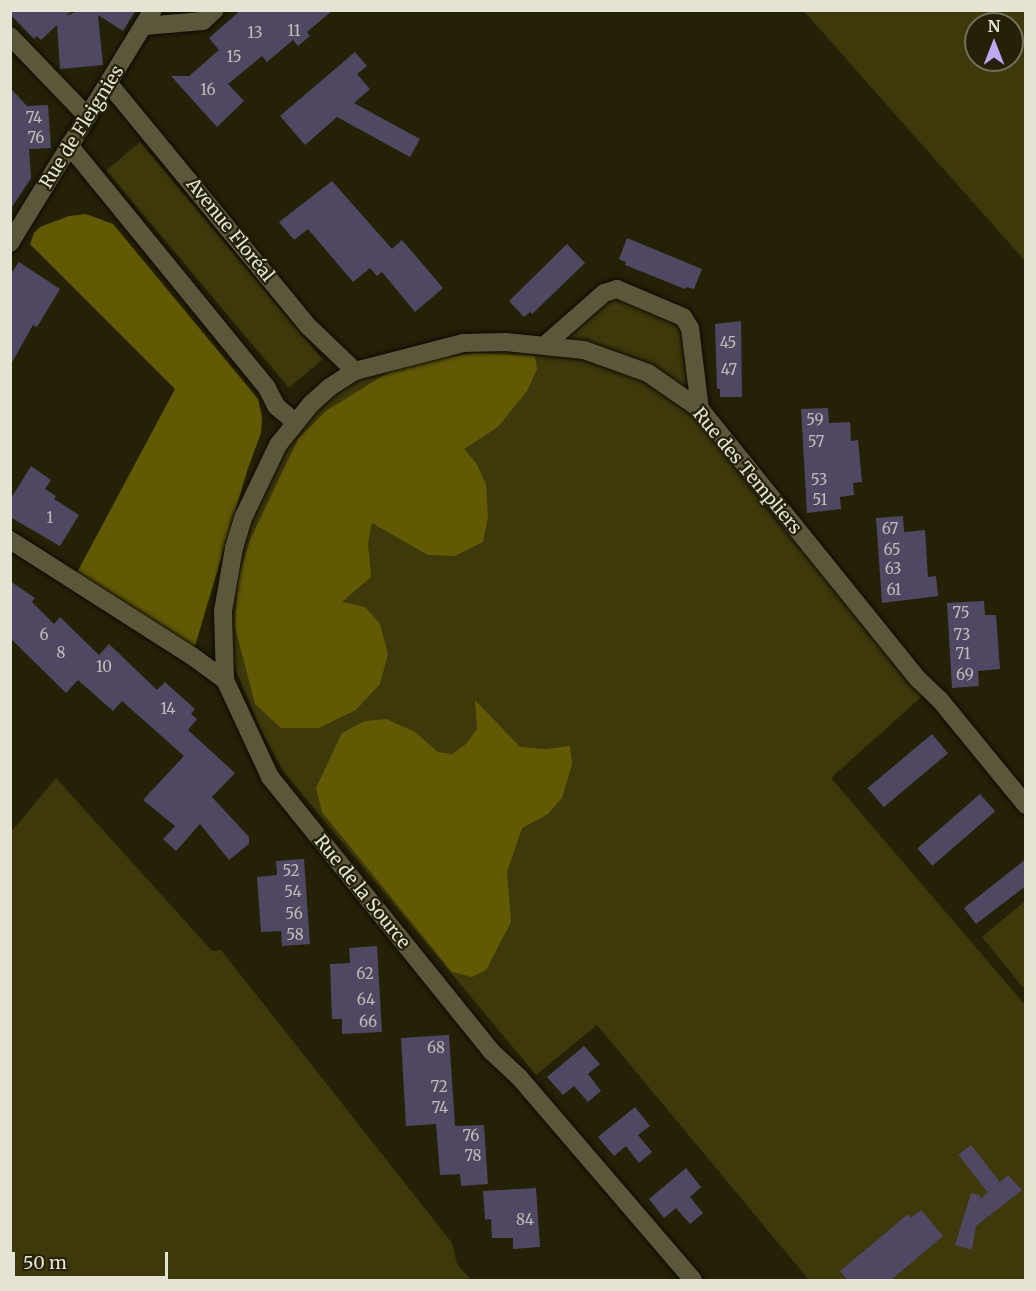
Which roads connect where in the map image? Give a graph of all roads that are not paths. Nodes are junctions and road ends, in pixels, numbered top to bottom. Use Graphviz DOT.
graph roads {
  1 [pos="153,10"];
  2 [pos="215,10"];
  3 [pos="144,26"];
  4 [pos="10,36"];
  5 [pos="110,85"];
  6 [pos="88,117"];
  7 [pos="69,145"];
  8 [pos="10,243"];
  9 [pos="546,344"];
  10 [pos="355,371"];
  11 [pos="700,410"];
  12 [pos="295,422"];
  13 [pos="10,540"];
  14 [pos="225,680"];
  15 [pos="1026,805"];
  16 [pos="693,1281"];
  1 -- 3 [label="street, Rue de Fleignies"];
  2 -- 3 [label="street"];
  3 -- 5 [label="street, Rue de Fleignies"];
  4 -- 6 [label="street"];
  5 -- 6 [label="street, Rue de Fleignies"];
  5 -- 10 [label="street, Avenue Floréal"];
  6 -- 7 [label="street, Rue de Fleignies"];
  7 -- 8 [label="street, Rue de Fleignies"];
  7 -- 12 [label="street"];
  9 -- 10 [label="street, Rue des Templiers"];
  9 -- 11 [label="street, Rue des Templiers"];
  9 -- 11 [label="street"];
  10 -- 12 [label="street, Rue des Templiers"];
  11 -- 15 [label="street, Rue des Templiers"];
  12 -- 14 [label="street, Rue des Templiers"];
  13 -- 14 [label="street, Rue de la Source"];
  14 -- 16 [label="street, Rue de la Source"];
}
